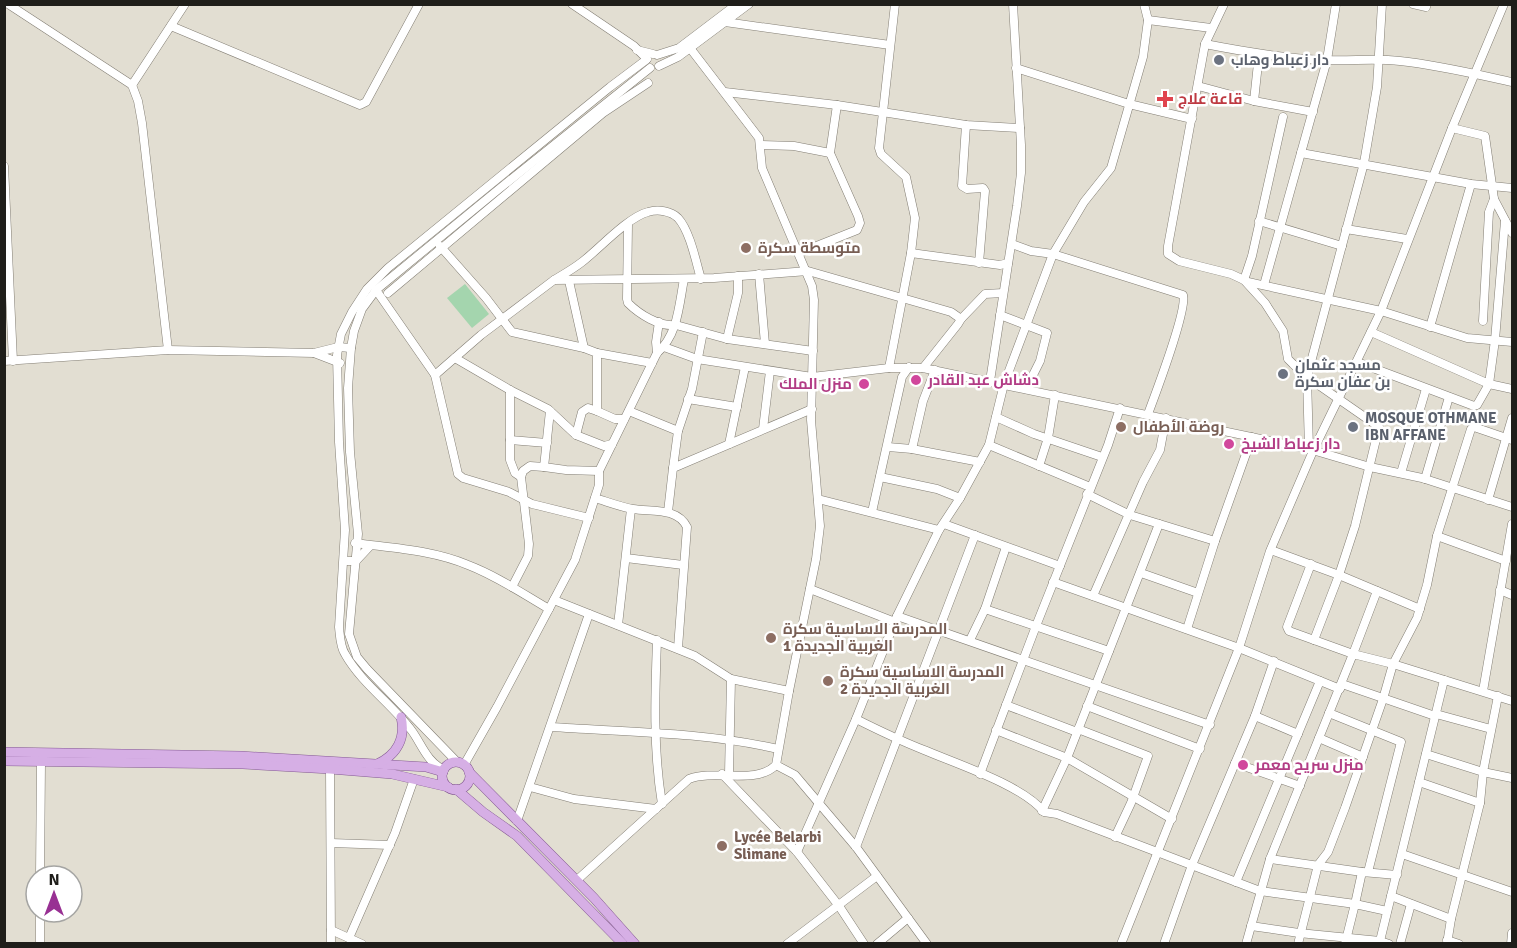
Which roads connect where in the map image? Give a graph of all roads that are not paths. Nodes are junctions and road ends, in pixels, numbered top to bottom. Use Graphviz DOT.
graph roads {
  1 [pos="8,4"];
  2 [pos="185,4"];
  3 [pos="419,4"];
  4 [pos="572,4"];
  5 [pos="737,4"];
  6 [pos="749,4"];
  7 [pos="895,4"];
  8 [pos="1013,4"];
  9 [pos="1144,4"];
  10 [pos="1224,4"];
  11 [pos="1382,4"];
  12 [pos="1413,4"];
  13 [pos="1504,4"];
  14 [pos="1334,5"];
  15 [pos="1426,7"];
  16 [pos="1148,20"];
  17 [pos="725,22"];
  18 [pos="171,26"];
  19 [pos="1211,28"];
  20 [pos="1205,44"];
  21 [pos="890,45"];
  22 [pos="688,46"];
  23 [pos="636,48"];
  24 [pos="1259,54"];
  25 [pos="1379,59"];
  26 [pos="652,60"];
  27 [pos="1327,60"];
  28 [pos="635,68"];
  29 [pos="1016,68"];
  30 [pos="1475,74"];
  31 [pos="1512,82"];
  32 [pos="648,83"];
  33 [pos="132,85"];
  34 [pos="1198,86"];
  35 [pos="725,93"];
  36 [pos="1254,100"];
  37 [pos="1129,104"];
  38 [pos="837,105"];
  39 [pos="601,110"];
  40 [pos="882,112"];
  41 [pos="1313,112"];
  42 [pos="586,113"];
  43 [pos="1283,117"];
  44 [pos="1192,119"];
  45 [pos="966,125"];
  46 [pos="1020,128"];
  47 [pos="1452,128"];
  48 [pos="761,145"];
  49 [pos="830,153"];
  50 [pos="1301,153"];
  51 [pos="1364,164"];
  52 [pos="4,166"];
  53 [pos="514,176"];
  54 [pos="1434,177"];
  55 [pos="1472,184"];
  56 [pos="1491,186"];
  57 [pos="1512,188"];
  58 [pos="471,200"];
  59 [pos="1494,200"];
  60 [pos="480,210"];
  61 [pos="1260,221"];
  62 [pos="1504,221"];
  63 [pos="628,224"];
  64 [pos="1280,227"];
  65 [pos="1346,229"];
  66 [pos="1512,233"];
  67 [pos="1407,239"];
  68 [pos="435,240"];
  69 [pos="1012,244"];
  70 [pos="1342,246"];
  71 [pos="442,248"];
  72 [pos="799,253"];
  73 [pos="912,254"];
  74 [pos="1053,254"];
  75 [pos="980,263"];
  76 [pos="1008,263"];
  77 [pos="807,271"];
  78 [pos="759,274"];
  79 [pos="738,276"];
  80 [pos="684,279"];
  81 [pos="701,279"];
  82 [pos="554,280"];
  83 [pos="627,280"];
  84 [pos="569,281"];
  85 [pos="1246,281"];
  86 [pos="1264,285"];
  87 [pos="376,290"];
  88 [pos="388,293"];
  89 [pos="1003,293"];
  90 [pos="902,298"];
  91 [pos="1326,298"];
  92 [pos="1380,311"];
  93 [pos="1000,315"];
  94 [pos="502,319"];
  95 [pos="961,319"];
  96 [pos="1483,321"];
  97 [pos="658,322"];
  98 [pos="676,325"];
  99 [pos="1026,325"];
  100 [pos="1430,327"];
  101 [pos="703,332"];
  102 [pos="1371,332"];
  103 [pos="727,339"];
  104 [pos="1495,340"];
  105 [pos="1512,342"];
  106 [pos="765,344"];
  107 [pos="338,347"];
  108 [pos="351,348"];
  109 [pos="584,348"];
  110 [pos="168,350"];
  111 [pos="660,350"];
  112 [pos="813,351"];
  113 [pos="314,353"];
  114 [pos="597,353"];
  115 [pos="455,358"];
  116 [pos="697,359"];
  117 [pos="9,361"];
  118 [pos="337,362"];
  119 [pos="1357,362"];
  120 [pos="350,363"];
  121 [pos="652,363"];
  122 [pos="746,367"];
  123 [pos="909,367"];
  124 [pos="889,368"];
  125 [pos="923,368"];
  126 [pos="935,370"];
  127 [pos="770,371"];
  128 [pos="435,375"];
  129 [pos="812,377"];
  130 [pos="1307,377"];
  131 [pos="990,381"];
  132 [pos="1004,384"];
  133 [pos="1489,384"];
  134 [pos="1026,389"];
  135 [pos="1426,389"];
  136 [pos="1512,389"];
  137 [pos="510,390"];
  138 [pos="1055,395"];
  139 [pos="1449,397"];
  140 [pos="688,399"];
  141 [pos="1339,399"];
  142 [pos="737,407"];
  143 [pos="1120,408"];
  144 [pos="812,409"];
  145 [pos="550,411"];
  146 [pos="597,411"];
  147 [pos="1148,414"];
  148 [pos="627,415"];
  149 [pos="996,417"];
  150 [pos="1166,418"];
  151 [pos="1512,418"];
  152 [pos="763,429"];
  153 [pos="678,431"];
  154 [pos="576,435"];
  155 [pos="1252,437"];
  156 [pos="1048,438"];
  157 [pos="1510,439"];
  158 [pos="510,440"];
  159 [pos="547,443"];
  160 [pos="612,444"];
  161 [pos="729,444"];
  162 [pos="988,445"];
  163 [pos="888,447"];
  164 [pos="912,448"];
  165 [pos="1311,450"];
  166 [pos="1102,458"];
  167 [pos="980,462"];
  168 [pos="1039,466"];
  169 [pos="544,467"];
  170 [pos="1370,467"];
  171 [pos="673,468"];
  172 [pos="599,471"];
  173 [pos="1401,473"];
  174 [pos="521,477"];
  175 [pos="880,477"];
  176 [pos="1425,478"];
  177 [pos="1451,488"];
  178 [pos="1089,490"];
  179 [pos="595,498"];
  180 [pos="960,498"];
  181 [pos="818,499"];
  182 [pos="523,500"];
  183 [pos="1488,500"];
  184 [pos="1512,507"];
  185 [pos="632,509"];
  186 [pos="668,512"];
  187 [pos="873,512"];
  188 [pos="1130,515"];
  189 [pos="589,518"];
  190 [pos="1160,524"];
  191 [pos="1512,524"];
  192 [pos="942,527"];
  193 [pos="975,535"];
  194 [pos="1437,536"];
  195 [pos="1511,538"];
  196 [pos="1215,541"];
  197 [pos="345,543"];
  198 [pos="357,543"];
  199 [pos="370,546"];
  200 [pos="1006,547"];
  201 [pos="1271,550"];
  202 [pos="626,558"];
  203 [pos="344,561"];
  204 [pos="356,561"];
  205 [pos="1506,561"];
  206 [pos="1311,564"];
  207 [pos="683,565"];
  208 [pos="1060,566"];
  209 [pos="1141,573"];
  210 [pos="1339,575"];
  211 [pos="1053,582"];
  212 [pos="512,587"];
  213 [pos="810,589"];
  214 [pos="1500,590"];
  215 [pos="1377,591"];
  216 [pos="1198,593"];
  217 [pos="1512,595"];
  218 [pos="1093,596"];
  219 [pos="554,600"];
  220 [pos="1126,608"];
  221 [pos="549,609"];
  222 [pos="984,609"];
  223 [pos="1420,609"];
  224 [pos="589,614"];
  225 [pos="896,619"];
  226 [pos="618,625"];
  227 [pos="1036,626"];
  228 [pos="1187,629"];
  229 [pos="940,631"];
  230 [pos="657,640"];
  231 [pos="970,640"];
  232 [pos="1314,640"];
  233 [pos="678,648"];
  234 [pos="1239,648"];
  235 [pos="1109,651"];
  236 [pos="1353,654"];
  237 [pos="1024,659"];
  238 [pos="1274,661"];
  239 [pos="1393,664"];
  240 [pos="731,679"];
  241 [pos="1444,680"];
  242 [pos="1320,681"];
  243 [pos="1096,684"];
  244 [pos="1341,687"];
  245 [pos="1483,691"];
  246 [pos="789,692"];
  247 [pos="1497,696"];
  248 [pos="1383,698"];
  249 [pos="1512,701"];
  250 [pos="1006,705"];
  251 [pos="1088,706"];
  252 [pos="1329,713"];
  253 [pos="1435,715"];
  254 [pos="1255,716"];
  255 [pos="401,717"];
  256 [pos="856,719"];
  257 [pos="1210,725"];
  258 [pos="551,727"];
  259 [pos="1372,729"];
  260 [pos="1491,729"];
  261 [pos="996,730"];
  262 [pos="1078,730"];
  263 [pos="654,732"];
  264 [pos="1298,734"];
  265 [pos="1319,738"];
  266 [pos="730,739"];
  267 [pos="896,739"];
  268 [pos="778,749"];
  269 [pos="1200,749"];
  270 [pos="4,752"];
  271 [pos="1426,754"];
  272 [pos="1363,757"];
  273 [pos="1067,758"];
  274 [pos="4,761"];
  275 [pos="41,762"];
  276 [pos="1235,763"];
  277 [pos="377,764"];
  278 [pos="776,765"];
  279 [pos="463,766"];
  280 [pos="330,769"];
  281 [pos="443,771"];
  282 [pos="1483,772"];
  283 [pos="725,774"];
  284 [pos="981,774"];
  285 [pos="1280,778"];
  286 [pos="1512,778"];
  287 [pos="414,779"];
  288 [pos="1419,782"];
  289 [pos="1300,786"];
  290 [pos="530,787"];
  291 [pos="452,788"];
  292 [pos="1133,797"];
  293 [pos="1480,803"];
  294 [pos="819,804"];
  295 [pos="659,807"];
  296 [pos="1042,811"];
  297 [pos="1172,819"];
  298 [pos="517,821"];
  299 [pos="1115,837"];
  300 [pos="331,843"];
  301 [pos="390,845"];
  302 [pos="856,848"];
  303 [pos="797,852"];
  304 [pos="1158,852"];
  305 [pos="1402,854"];
  306 [pos="1270,859"];
  307 [pos="40,864"];
  308 [pos="1192,865"];
  309 [pos="1318,865"];
  310 [pos="1365,872"];
  311 [pos="1397,875"];
  312 [pos="1462,875"];
  313 [pos="877,876"];
  314 [pos="577,880"];
  315 [pos="1236,882"];
  316 [pos="1260,891"];
  317 [pos="1512,892"];
  318 [pos="1391,896"];
  319 [pos="1309,898"];
  320 [pos="1355,904"];
  321 [pos="1411,904"];
  322 [pos="838,906"];
  323 [pos="1387,911"];
  324 [pos="908,918"];
  325 [pos="1451,919"];
  326 [pos="40,924"];
  327 [pos="1251,926"];
  328 [pos="331,930"];
  329 [pos="1299,933"];
  330 [pos="1512,933"];
  331 [pos="349,938"];
  332 [pos="1346,941"];
  333 [pos="1385,942"];
  334 [pos="1447,942"];
  335 [pos="40,944"];
  336 [pos="331,944"];
  337 [pos="362,944"];
  338 [pos="623,944"];
  339 [pos="635,944"];
  340 [pos="787,944"];
  341 [pos="864,944"];
  342 [pos="877,944"];
  343 [pos="927,944"];
  344 [pos="1121,944"];
  345 [pos="1164,944"];
  346 [pos="1246,944"];
  347 [pos="1298,944"];
  348 [pos="1400,944"];
  349 [pos="1459,944"];
  350 [pos="1511,944"];
  1 -- 33 [label="street"];
  2 -- 18 [label="street"];
  3 -- 18 [label="street"];
  4 -- 23 [label="street"];
  5 -- 22 [label="street"];
  6 -- 17 [label="street"];
  7 -- 21 [label="street"];
  8 -- 29 [label="street"];
  9 -- 16 [label="street"];
  10 -- 19 [label="street"];
  11 -- 25 [label="street"];
  12 -- 15 [label="street"];
  13 -- 30 [label="street"];
  14 -- 27 [label="street"];
  16 -- 19 [label="street"];
  16 -- 37 [label="street"];
  17 -- 21 [label="street"];
  17 -- 22 [label="street"];
  18 -- 33 [label="street"];
  19 -- 20 [label="street"];
  20 -- 24 [label="street"];
  20 -- 34 [label="street"];
  21 -- 40 [label="street"];
  22 -- 26 [label="street"];
  22 -- 35 [label="street"];
  23 -- 26 [label="street"];
  23 -- 28 [label="street"];
  24 -- 27 [label="street"];
  24 -- 36 [label="street"];
  25 -- 27 [label="street"];
  25 -- 30 [label="street"];
  25 -- 51 [label="street"];
  26 -- 28 [label="street"];
  26 -- 39 [label="street"];
  27 -- 41 [label="street"];
  28 -- 42 [label="street"];
  29 -- 37 [label="street"];
  29 -- 46 [label="street"];
  30 -- 31 [label="street"];
  30 -- 47 [label="street"];
  32 -- 39 [label="street"];
  33 -- 110 [label="street"];
  34 -- 36 [label="street"];
  34 -- 44 [label="street"];
  35 -- 38 [label="street"];
  35 -- 48 [label="street"];
  36 -- 41 [label="street"];
  37 -- 44 [label="street"];
  37 -- 74 [label="street"];
  38 -- 40 [label="street"];
  38 -- 49 [label="street"];
  39 -- 42 [label="street"];
  39 -- 53 [label="street"];
  40 -- 45 [label="street"];
  40 -- 73 [label="street"];
  41 -- 50 [label="street"];
  42 -- 53 [label="street"];
  43 -- 61 [label="street"];
  44 -- 85 [label="street"];
  45 -- 46 [label="street"];
  45 -- 75 [label="street"];
  46 -- 69 [label="street"];
  47 -- 54 [label="street"];
  47 -- 56 [label="street"];
  48 -- 49 [label="street"];
  48 -- 72 [label="street"];
  49 -- 72 [label="street"];
  50 -- 51 [label="street"];
  50 -- 64 [label="street"];
  51 -- 54 [label="street"];
  51 -- 65 [label="street"];
  52 -- 117 [label="street"];
  53 -- 58 [label="street"];
  53 -- 60 [label="street"];
  54 -- 55 [label="street"];
  54 -- 67 [label="street"];
  55 -- 56 [label="street"];
  55 -- 100 [label="street"];
  56 -- 57 [label="street"];
  56 -- 59 [label="street"];
  58 -- 60 [label="street"];
  58 -- 107 [label="street"];
  59 -- 62 [label="street"];
  59 -- 96 [label="street"];
  60 -- 68 [label="street"];
  60 -- 71 [label="street"];
  61 -- 64 [label="street"];
  61 -- 85 [label="street"];
  62 -- 66 [label="street"];
  62 -- 104 [label="street"];
  63 -- 81 [label="street"];
  63 -- 82 [label="street"];
  63 -- 83 [label="street"];
  64 -- 70 [label="street"];
  64 -- 86 [label="street"];
  65 -- 67 [label="street"];
  65 -- 70 [label="street"];
  67 -- 92 [label="street"];
  68 -- 71 [label="street"];
  68 -- 87 [label="street"];
  69 -- 74 [label="street"];
  69 -- 76 [label="street"];
  70 -- 91 [label="street"];
  71 -- 88 [label="street"];
  71 -- 94 [label="street"];
  72 -- 77 [label="street"];
  73 -- 75 [label="street"];
  73 -- 90 [label="street"];
  74 -- 99 [label="street"];
  74 -- 147 [label="street"];
  75 -- 76 [label="street"];
  76 -- 89 [label="street"];
  77 -- 78 [label="street"];
  77 -- 90 [label="street"];
  77 -- 112 [label="street"];
  78 -- 79 [label="street"];
  78 -- 106 [label="street"];
  79 -- 81 [label="street"];
  79 -- 103 [label="street"];
  80 -- 81 [label="street"];
  80 -- 83 [label="street"];
  80 -- 98 [label="street"];
  82 -- 84 [label="street"];
  82 -- 94 [label="street"];
  83 -- 84 [label="street"];
  83 -- 97 [label="street"];
  84 -- 109 [label="street"];
  85 -- 86 [label="street"];
  85 -- 130 [label="street"];
  86 -- 91 [label="street"];
  87 -- 108 [label="street"];
  87 -- 128 [label="street"];
  89 -- 93 [label="street"];
  89 -- 95 [label="street"];
  90 -- 95 [label="street"];
  90 -- 124 [label="street"];
  91 -- 92 [label="street"];
  91 -- 130 [label="street"];
  92 -- 100 [label="street"];
  92 -- 102 [label="street"];
  93 -- 99 [label="street"];
  93 -- 131 [label="street"];
  94 -- 109 [label="street"];
  94 -- 115 [label="street"];
  95 -- 125 [label="street"];
  97 -- 98 [label="street"];
  97 -- 111 [label="street"];
  98 -- 101 [label="street"];
  98 -- 111 [label="street"];
  99 -- 132 [label="street"];
  99 -- 134 [label="street"];
  100 -- 104 [label="street"];
  101 -- 103 [label="street"];
  101 -- 116 [label="street"];
  102 -- 119 [label="street"];
  102 -- 133 [label="street"];
  103 -- 106 [label="street"];
  104 -- 105 [label="street"];
  104 -- 133 [label="street"];
  106 -- 112 [label="street"];
  107 -- 108 [label="street"];
  107 -- 113 [label="street"];
  107 -- 118 [label="street"];
  108 -- 120 [label="street"];
  109 -- 114 [label="street"];
  110 -- 113 [label="street"];
  110 -- 117 [label="street"];
  111 -- 116 [label="street"];
  111 -- 121 [label="street"];
  112 -- 129 [label="street"];
  113 -- 118 [label="street"];
  114 -- 121 [label="street"];
  114 -- 146 [label="street"];
  115 -- 128 [label="street"];
  115 -- 137 [label="street"];
  116 -- 122 [label="street"];
  116 -- 140 [label="street"];
  118 -- 120 [label="street"];
  118 -- 197 [label="street"];
  119 -- 135 [label="street"];
  119 -- 141 [label="street"];
  120 -- 198 [label="street"];
  121 -- 148 [label="street"];
  122 -- 127 [label="street"];
  122 -- 142 [label="street"];
  123 -- 124 [label="street"];
  123 -- 125 [label="street"];
  123 -- 163 [label="street"];
  124 -- 129 [label="street"];
  125 -- 126 [label="street"];
  126 -- 131 [label="street"];
  126 -- 164 [label="street"];
  127 -- 129 [label="street"];
  127 -- 152 [label="street"];
  128 -- 182 [label="street"];
  129 -- 144 [label="street"];
  130 -- 141 [label="street"];
  130 -- 165 [label="street"];
  131 -- 132 [label="street"];
  132 -- 134 [label="street"];
  132 -- 149 [label="street"];
  133 -- 136 [label="street"];
  133 -- 139 [label="street"];
  134 -- 138 [label="street"];
  135 -- 139 [label="street"];
  135 -- 173 [label="street"];
  137 -- 145 [label="street"];
  137 -- 158 [label="street"];
  138 -- 143 [label="street"];
  138 -- 156 [label="street"];
  139 -- 176 [label="street"];
  140 -- 142 [label="street"];
  140 -- 153 [label="street"];
  141 -- 165 [label="street"];
  141 -- 170 [label="street"];
  142 -- 161 [label="street"];
  143 -- 147 [label="street"];
  143 -- 166 [label="street"];
  144 -- 152 [label="street"];
  144 -- 181 [label="street"];
  145 -- 154 [label="street"];
  145 -- 159 [label="street"];
  146 -- 148 [label="street"];
  146 -- 154 [label="street"];
  147 -- 150 [label="street"];
  148 -- 153 [label="street"];
  148 -- 160 [label="street"];
  149 -- 156 [label="street"];
  149 -- 162 [label="street"];
  150 -- 155 [label="street"];
  150 -- 188 [label="street"];
  151 -- 157 [label="street"];
  152 -- 161 [label="street"];
  153 -- 171 [label="street"];
  154 -- 160 [label="street"];
  155 -- 165 [label="street"];
  155 -- 196 [label="street"];
  156 -- 166 [label="street"];
  156 -- 168 [label="street"];
  157 -- 177 [label="street"];
  157 -- 183 [label="street"];
  158 -- 159 [label="street"];
  158 -- 174 [label="street"];
  159 -- 169 [label="street"];
  160 -- 172 [label="street"];
  161 -- 171 [label="street"];
  162 -- 167 [label="street"];
  162 -- 168 [label="street"];
  163 -- 164 [label="street"];
  163 -- 175 [label="street"];
  164 -- 167 [label="street"];
  165 -- 170 [label="street"];
  165 -- 201 [label="street"];
  166 -- 178 [label="street"];
  167 -- 180 [label="street"];
  168 -- 178 [label="street"];
  169 -- 172 [label="street"];
  169 -- 174 [label="street"];
  170 -- 173 [label="street"];
  170 -- 210 [label="street"];
  171 -- 186 [label="street"];
  172 -- 179 [label="street"];
  173 -- 176 [label="street"];
  174 -- 182 [label="street"];
  175 -- 180 [label="street"];
  175 -- 187 [label="street"];
  176 -- 177 [label="street"];
  177 -- 183 [label="street"];
  177 -- 194 [label="street"];
  178 -- 188 [label="street"];
  178 -- 208 [label="street"];
  179 -- 185 [label="street"];
  179 -- 189 [label="street"];
  180 -- 192 [label="street"];
  181 -- 187 [label="street"];
  181 -- 213 [label="street"];
  182 -- 189 [label="street"];
  182 -- 212 [label="street"];
  183 -- 184 [label="street"];
  185 -- 186 [label="street"];
  185 -- 202 [label="street"];
  186 -- 207 [label="street"];
  187 -- 192 [label="street"];
  188 -- 190 [label="street"];
  188 -- 218 [label="street"];
  189 -- 219 [label="street"];
  190 -- 196 [label="street"];
  190 -- 209 [label="street"];
  191 -- 195 [label="street"];
  192 -- 193 [label="street"];
  192 -- 225 [label="street"];
  193 -- 200 [label="street"];
  193 -- 229 [label="street"];
  194 -- 205 [label="street"];
  194 -- 223 [label="street"];
  195 -- 205 [label="street"];
  196 -- 216 [label="street"];
  197 -- 198 [label="street"];
  197 -- 203 [label="street"];
  198 -- 199 [label="street"];
  198 -- 204 [label="street"];
  199 -- 204 [label="street"];
  199 -- 212 [label="street"];
  200 -- 208 [label="street"];
  200 -- 222 [label="street"];
  201 -- 206 [label="street"];
  201 -- 234 [label="street"];
  202 -- 207 [label="street"];
  202 -- 226 [label="street"];
  203 -- 204 [label="street"];
  203 -- 255 [label="street"];
  204 -- 279 [label="street"];
  205 -- 214 [label="street"];
  206 -- 210 [label="street"];
  206 -- 232 [label="street"];
  207 -- 233 [label="street"];
  208 -- 211 [label="street"];
  209 -- 216 [label="street"];
  209 -- 220 [label="street"];
  210 -- 215 [label="street"];
  210 -- 232 [label="street"];
  211 -- 218 [label="street"];
  211 -- 227 [label="street"];
  212 -- 221 [label="street"];
  213 -- 225 [label="street"];
  213 -- 246 [label="street"];
  214 -- 217 [label="street"];
  214 -- 245 [label="street"];
  215 -- 223 [label="street"];
  215 -- 236 [label="street"];
  216 -- 228 [label="street"];
  218 -- 220 [label="street"];
  219 -- 221 [label="street"];
  219 -- 224 [label="street"];
  220 -- 228 [label="street"];
  220 -- 235 [label="street"];
  221 -- 279 [label="street"];
  222 -- 227 [label="street"];
  222 -- 231 [label="street"];
  223 -- 239 [label="street"];
  224 -- 226 [label="street"];
  224 -- 258 [label="street"];
  225 -- 229 [label="street"];
  225 -- 256 [label="street"];
  226 -- 230 [label="street"];
  227 -- 235 [label="street"];
  227 -- 237 [label="street"];
  228 -- 234 [label="street"];
  229 -- 231 [label="street"];
  229 -- 267 [label="street"];
  230 -- 233 [label="street"];
  230 -- 263 [label="street"];
  231 -- 237 [label="street"];
  232 -- 236 [label="street"];
  233 -- 240 [label="street"];
  234 -- 238 [label="street"];
  234 -- 257 [label="street"];
  235 -- 243 [label="street"];
  236 -- 239 [label="street"];
  236 -- 244 [label="street"];
  237 -- 243 [label="street"];
  237 -- 250 [label="street"];
  238 -- 242 [label="street"];
  238 -- 254 [label="street"];
  239 -- 241 [label="street"];
  239 -- 248 [label="street"];
  240 -- 246 [label="street"];
  240 -- 266 [label="street"];
  241 -- 245 [label="street"];
  241 -- 253 [label="street"];
  242 -- 244 [label="street"];
  242 -- 264 [label="street"];
  243 -- 251 [label="street"];
  243 -- 257 [label="street"];
  244 -- 248 [label="street"];
  244 -- 252 [label="street"];
  245 -- 247 [label="street"];
  246 -- 268 [label="street"];
  247 -- 249 [label="street"];
  247 -- 260 [label="street"];
  248 -- 253 [label="street"];
  248 -- 259 [label="street"];
  250 -- 261 [label="street"];
  250 -- 262 [label="street"];
  251 -- 262 [label="street"];
  251 -- 269 [label="street"];
  252 -- 259 [label="street"];
  252 -- 265 [label="street"];
  253 -- 260 [label="street"];
  253 -- 271 [label="street"];
  254 -- 264 [label="street"];
  254 -- 276 [label="street"];
  255 -- 277 [label="main road"];
  255 -- 281 [label="street"];
  256 -- 267 [label="street"];
  256 -- 294 [label="street"];
  257 -- 269 [label="street"];
  258 -- 263 [label="street"];
  258 -- 290 [label="street"];
  259 -- 272 [label="street"];
  259 -- 310 [label="street"];
  260 -- 282 [label="street"];
  261 -- 273 [label="street"];
  261 -- 284 [label="street"];
  262 -- 273 [label="street"];
  262 -- 292 [label="street"];
  263 -- 266 [label="street"];
  263 -- 295 [label="street"];
  264 -- 285 [label="street"];
  265 -- 272 [label="street"];
  265 -- 289 [label="street"];
  266 -- 268 [label="street"];
  266 -- 283 [label="street"];
  267 -- 284 [label="street"];
  267 -- 302 [label="street"];
  268 -- 278 [label="street"];
  269 -- 297 [label="street"];
  270 -- 277 [label="main road"];
  271 -- 282 [label="street"];
  271 -- 288 [label="street"];
  272 -- 309 [label="street"];
  273 -- 292 [label="street"];
  273 -- 296 [label="street"];
  274 -- 275 [label="main road"];
  275 -- 280 [label="main road"];
  275 -- 307 [label="street"];
  276 -- 285 [label="street"];
  276 -- 308 [label="street"];
  277 -- 281 [label="main road"];
  278 -- 283 [label="street"];
  278 -- 294 [label="street"];
  279 -- 281 [label="main road"];
  279 -- 291 [label="main road"];
  279 -- 298 [label="main road"];
  280 -- 287 [label="main road"];
  280 -- 300 [label="street"];
  281 -- 291 [label="main road"];
  282 -- 286 [label="street"];
  282 -- 293 [label="street"];
  283 -- 295 [label="street"];
  283 -- 303 [label="street"];
  284 -- 296 [label="street"];
  285 -- 289 [label="street"];
  285 -- 315 [label="street"];
  287 -- 291 [label="main road"];
  287 -- 301 [label="street"];
  288 -- 293 [label="street"];
  288 -- 305 [label="street"];
  289 -- 306 [label="street"];
  290 -- 295 [label="street"];
  290 -- 298 [label="street"];
  291 -- 338 [label="main road"];
  292 -- 297 [label="street"];
  292 -- 299 [label="street"];
  293 -- 312 [label="street"];
  294 -- 302 [label="street"];
  294 -- 303 [label="street"];
  295 -- 314 [label="street"];
  296 -- 299 [label="street"];
  297 -- 304 [label="street"];
  298 -- 314 [label="main road"];
  299 -- 304 [label="street"];
  300 -- 301 [label="street"];
  300 -- 328 [label="street"];
  301 -- 331 [label="street"];
  302 -- 313 [label="street"];
  303 -- 322 [label="street"];
  304 -- 308 [label="street"];
  304 -- 344 [label="street"];
  305 -- 311 [label="street"];
  305 -- 312 [label="street"];
  306 -- 309 [label="street"];
  306 -- 316 [label="street"];
  308 -- 315 [label="street"];
  308 -- 345 [label="street"];
  309 -- 310 [label="street"];
  309 -- 319 [label="street"];
  310 -- 311 [label="street"];
  310 -- 320 [label="street"];
  311 -- 318 [label="street"];
  312 -- 317 [label="street"];
  312 -- 325 [label="street"];
  313 -- 322 [label="street"];
  313 -- 324 [label="street"];
  314 -- 339 [label="main road"];
  315 -- 316 [label="street"];
  316 -- 319 [label="street"];
  316 -- 327 [label="street"];
  318 -- 321 [label="street"];
  318 -- 323 [label="street"];
  319 -- 320 [label="street"];
  319 -- 329 [label="street"];
  320 -- 323 [label="street"];
  320 -- 332 [label="street"];
  321 -- 325 [label="street"];
  321 -- 348 [label="street"];
  322 -- 340 [label="street"];
  322 -- 341 [label="street"];
  323 -- 333 [label="street"];
  324 -- 342 [label="street"];
  324 -- 343 [label="street"];
  325 -- 334 [label="street"];
  326 -- 335 [label="street"];
  327 -- 329 [label="street"];
  327 -- 346 [label="street"];
  328 -- 331 [label="street"];
  328 -- 336 [label="street"];
  329 -- 332 [label="street"];
  329 -- 347 [label="street"];
  330 -- 350 [label="street"];
  331 -- 337 [label="street"];
  332 -- 333 [label="street"];
  334 -- 349 [label="street"];
}
